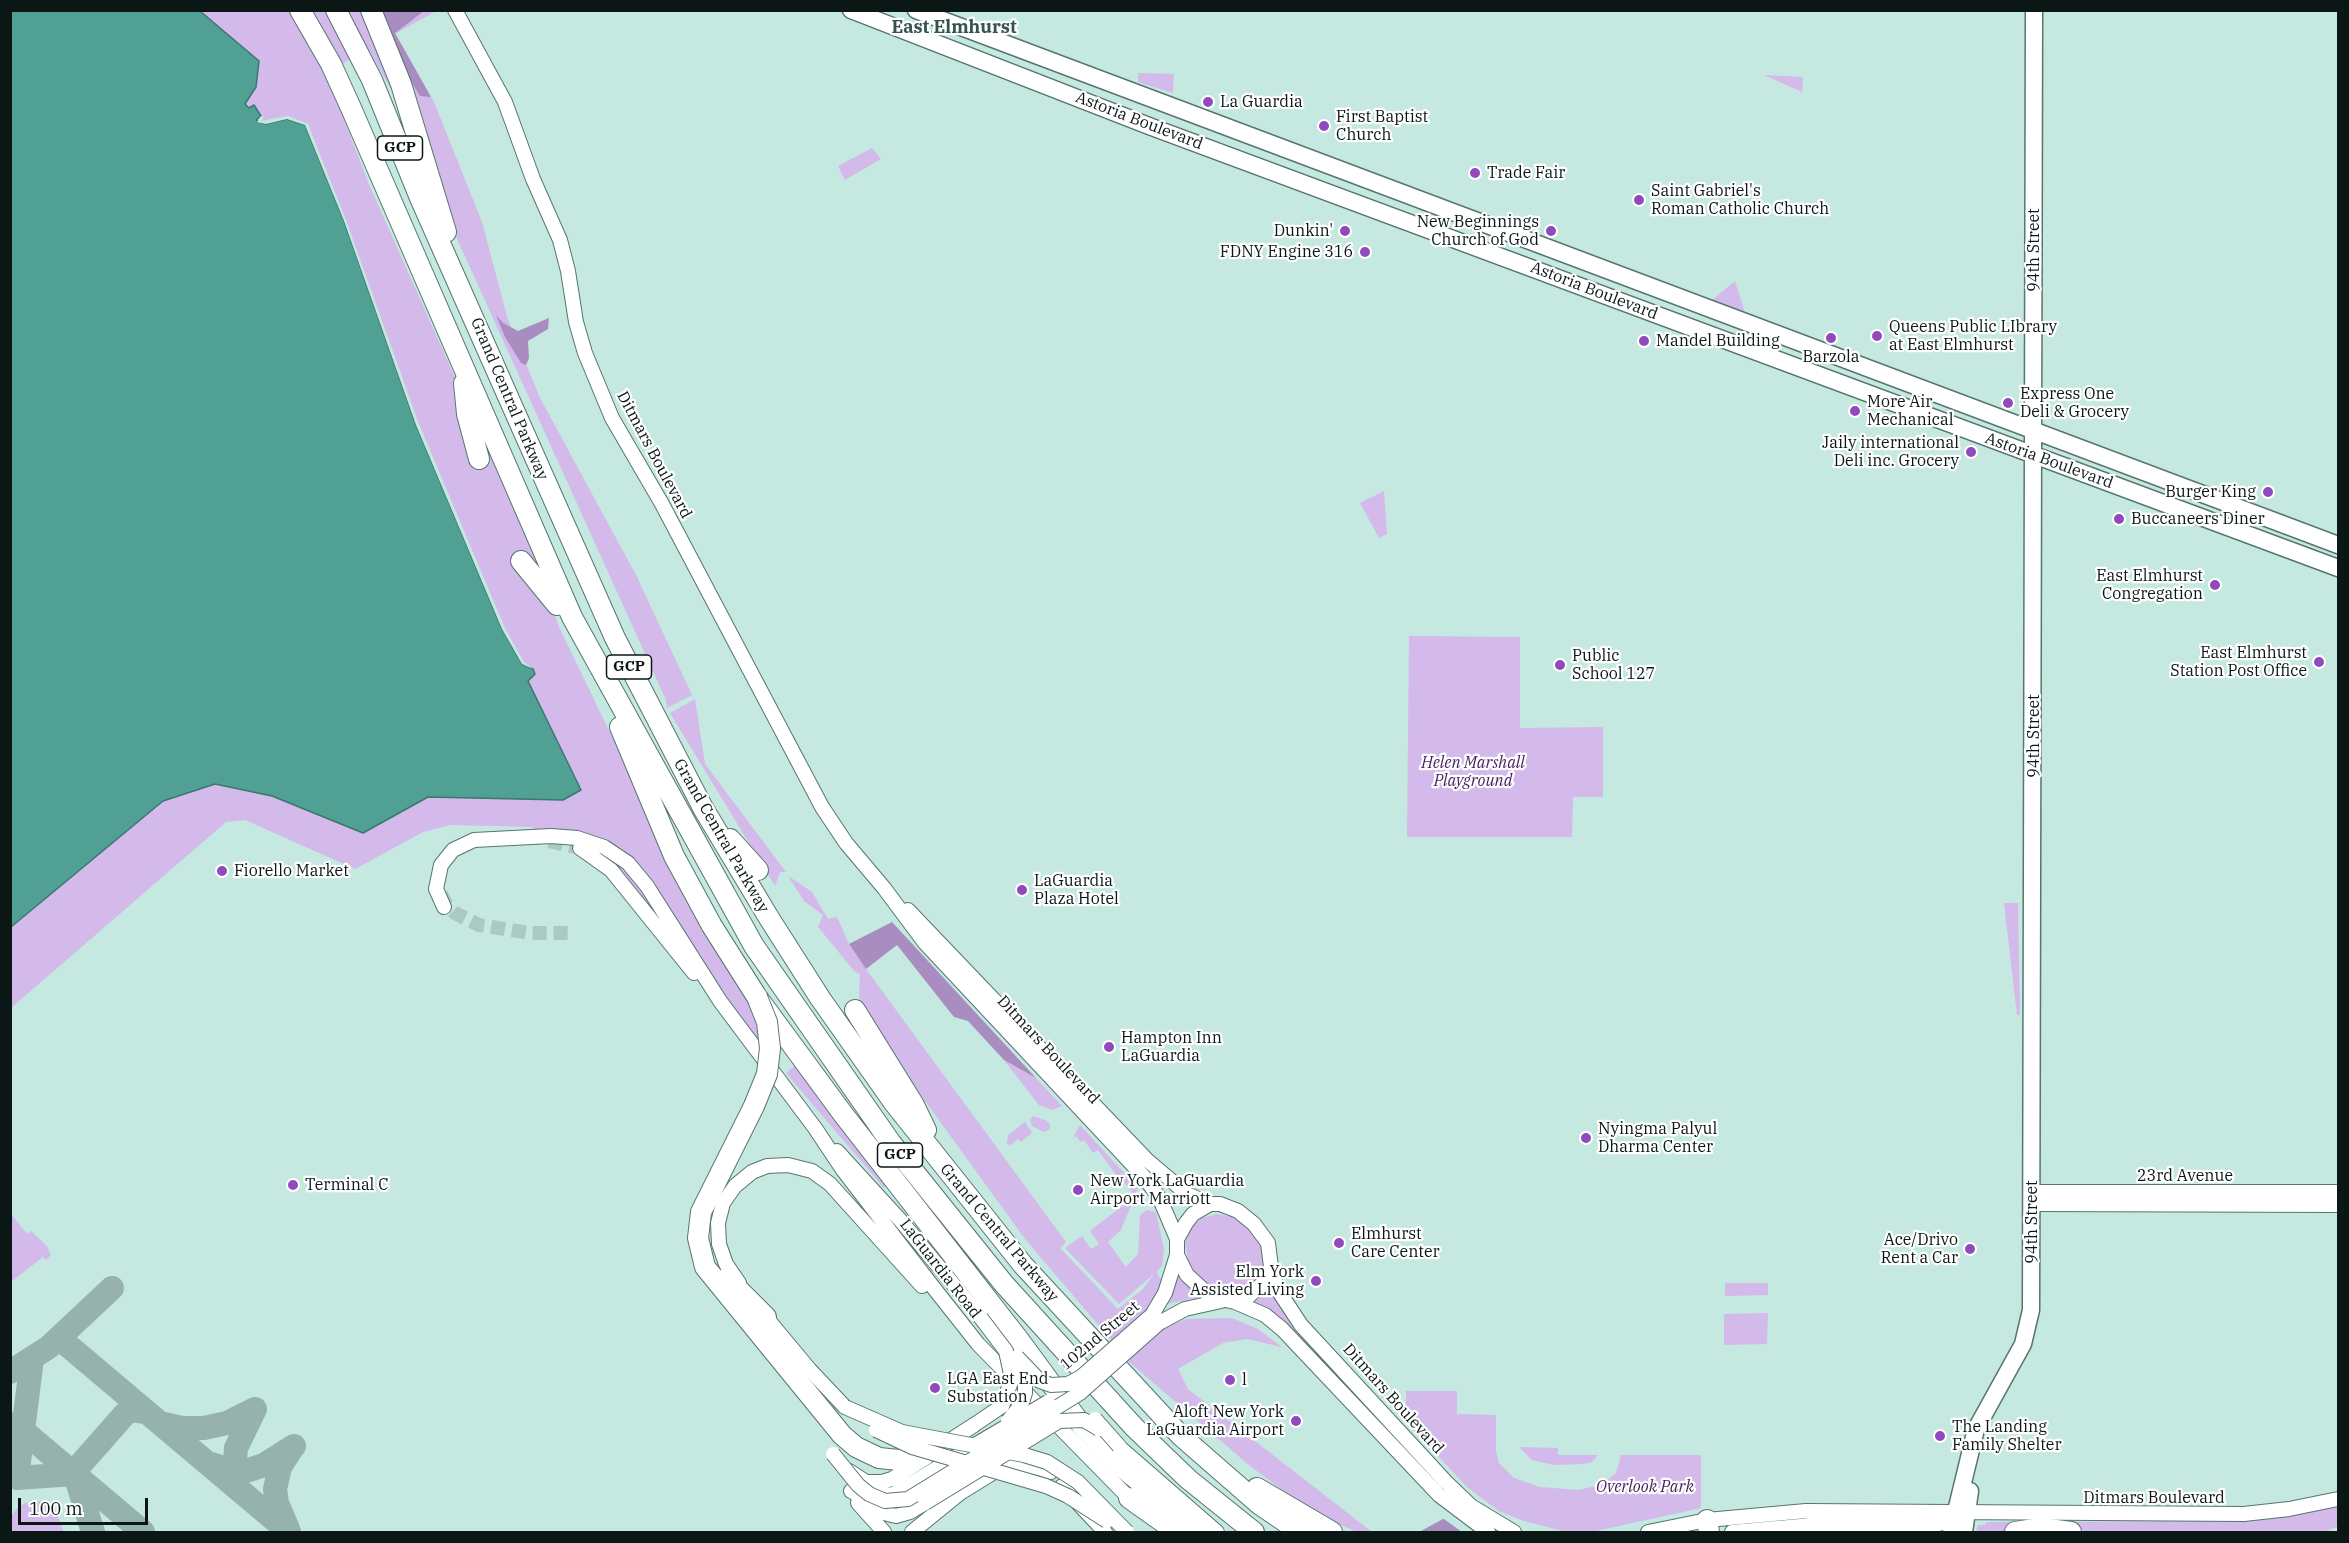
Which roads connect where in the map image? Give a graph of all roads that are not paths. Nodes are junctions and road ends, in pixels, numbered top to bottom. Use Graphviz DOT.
graph roads {
  1 [pos="300,10"];
  2 [pos="336,10"];
  3 [pos="371,10"];
  4 [pos="455,10"];
  5 [pos="851,10"];
  6 [pos="916,10"];
  7 [pos="2034,10"];
  8 [pos="461,287"];
  9 [pos="462,366"];
  10 [pos="2035,430"];
  11 [pos="2035,456"];
  12 [pos="479,459"];
  13 [pos="2338,545"];
  14 [pos="521,561"];
  15 [pos="2338,568"];
  16 [pos="584,641"];
  17 [pos="600,671"];
  18 [pos="703,808"];
  19 [pos="580,848"];
  20 [pos="758,870"];
  21 [pos="884,888"];
  22 [pos="444,907"];
  23 [pos="757,997"];
  24 [pos="720,1001"];
  25 [pos="855,1010"];
  26 [pos="815,1128"];
  27 [pos="729,1156"];
  28 [pos="942,1166"];
  29 [pos="2338,1192"];
  30 [pos="2032,1198"];
  31 [pos="1210,1204"];
  32 [pos="2338,1205"];
  33 [pos="1178,1239"];
  34 [pos="1177,1255"];
  35 [pos="1271,1268"];
  36 [pos="1221,1301"];
  37 [pos="1235,1302"];
  38 [pos="766,1317"];
  39 [pos="981,1318"];
  40 [pos="1156,1319"];
  41 [pos="978,1344"];
  42 [pos="1017,1357"];
  43 [pos="1104,1371"];
  44 [pos="845,1407"];
  45 [pos="1054,1410"];
  46 [pos="1181,1436"];
  47 [pos="975,1445"];
  48 [pos="1119,1446"];
  49 [pos="941,1447"];
  50 [pos="1052,1472"];
  51 [pos="1062,1486"];
  52 [pos="851,1491"];
  53 [pos="894,1494"];
  54 [pos="1129,1498"];
  55 [pos="2338,1499"];
  56 [pos="910,1512"];
  57 [pos="1957,1519"];
  58 [pos="1708,1526"];
  59 [pos="1106,1527"];
  60 [pos="884,1533"];
  61 [pos="912,1533"];
  62 [pos="1127,1533"];
  63 [pos="1163,1533"];
  64 [pos="1177,1533"];
  65 [pos="1200,1533"];
  66 [pos="1217,1533"];
  67 [pos="1254,1533"];
  68 [pos="1300,1533"];
  69 [pos="1332,1533"];
  70 [pos="1488,1533"];
  71 [pos="1514,1533"];
  72 [pos="1648,1533"];
  73 [pos="1732,1533"];
  74 [pos="1964,1533"];
  75 [pos="2015,1533"];
  76 [pos="2071,1533"];
  1 -- 9 [label="highway, Grand Central Parkway / GCP"];
  2 -- 8 [label="highway, Grand Central Parkway / GCP"];
  3 -- 8 [label="highway"];
  4 -- 21 [label="street, Ditmars Boulevard"];
  5 -- 11 [label="main road, Astoria Boulevard"];
  6 -- 10 [label="main road, Astoria Boulevard"];
  7 -- 10 [label="main road, 94th Street"];
  8 -- 18 [label="highway, Grand Central Parkway / GCP"];
  9 -- 12 [label="highway"];
  9 -- 16 [label="highway, Grand Central Parkway / GCP"];
  10 -- 11 [label="main road, 94th Street"];
  10 -- 13 [label="main road, Astoria Boulevard"];
  11 -- 15 [label="main road, Astoria Boulevard"];
  11 -- 30 [label="main road, 94th Street"];
  14 -- 16 [label="highway"];
  16 -- 17 [label="highway, Grand Central Parkway / GCP"];
  17 -- 23 [label="highway"];
  17 -- 67 [label="highway, Grand Central Parkway / GCP"];
  18 -- 20 [label="highway"];
  18 -- 28 [label="highway, Grand Central Parkway / GCP"];
  19 -- 24 [label="street"];
  21 -- 31 [label="street, Ditmars Boulevard"];
  21 -- 33 [label="street, Ditmars Boulevard"];
  22 -- 24 [label="street"];
  23 -- 27 [label="highway, bridge"];
  23 -- 65 [label="highway, bridge"];
  24 -- 26 [label="street, LaGuardia Road"];
  25 -- 28 [label="highway"];
  26 -- 39 [label="street"];
  26 -- 41 [label="street, LaGuardia Road"];
  27 -- 38 [label="highway"];
  27 -- 49 [label="highway, bridge"];
  28 -- 46 [label="highway, Grand Central Parkway / GCP"];
  29 -- 30 [label="street, 23rd Avenue"];
  30 -- 32 [label="street, 23rd Avenue"];
  30 -- 57 [label="main road, 94th Street"];
  31 -- 33 [label="street"];
  31 -- 35 [label="street"];
  33 -- 34 [label="street"];
  34 -- 36 [label="street"];
  34 -- 40 [label="street, 102nd Street"];
  35 -- 37 [label="street"];
  35 -- 71 [label="street, Ditmars Boulevard"];
  36 -- 37 [label="street"];
  36 -- 40 [label="street, 102nd Street"];
  37 -- 70 [label="street, Ditmars Boulevard"];
  38 -- 41 [label="street"];
  38 -- 44 [label="street"];
  39 -- 42 [label="street, 102nd Street, bridge"];
  39 -- 49 [label="street, bridge"];
  40 -- 42 [label="street, 102nd Street, bridge"];
  40 -- 43 [label="street, 102nd Street, bridge"];
  41 -- 54 [label="street, LaGuardia Road"];
  42 -- 47 [label="street, bridge"];
  43 -- 45 [label="street, bridge"];
  43 -- 47 [label="street, bridge"];
  44 -- 59 [label="street, bridge"];
  44 -- 62 [label="street, bridge"];
  45 -- 48 [label="street, bridge"];
  45 -- 49 [label="street, bridge"];
  46 -- 68 [label="highway, Grand Central Parkway / GCP"];
  46 -- 69 [label="highway"];
  47 -- 53 [label="street"];
  48 -- 56 [label="street, bridge"];
  48 -- 66 [label="street"];
  50 -- 61 [label="street"];
  51 -- 59 [label="street"];
  52 -- 53 [label="street"];
  52 -- 56 [label="street"];
  52 -- 60 [label="street"];
  53 -- 56 [label="street"];
  54 -- 63 [label="street, LaGuardia Road"];
  54 -- 64 [label="highway"];
  55 -- 57 [label="street, Ditmars Boulevard"];
  57 -- 58 [label="street, Ditmars Boulevard"];
  57 -- 73 [label="street, Ditmars Boulevard"];
  57 -- 74 [label="main road, 94th Street"];
  58 -- 72 [label="street, Ditmars Boulevard"];
  75 -- 76 [label="highway"];
}
